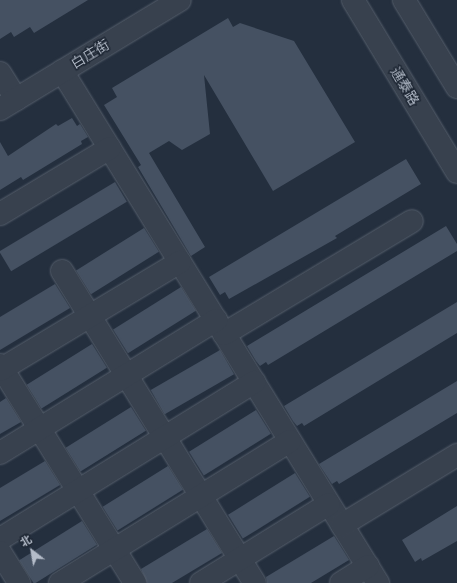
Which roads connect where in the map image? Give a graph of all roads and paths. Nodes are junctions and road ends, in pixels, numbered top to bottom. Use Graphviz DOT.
graph roads {
  1 [pos="180,0"];
  2 [pos="353,0"];
  3 [pos="404,0"];
  4 [pos="62,71"];
  5 [pos="0,73"];
  6 [pos="457,87"];
  7 [pos="8,104"];
  8 [pos="110,148"];
  9 [pos="457,172"];
  10 [pos="0,214"];
  11 [pos="412,221"];
  12 [pos="180,262"];
  13 [pos="62,271"];
  14 [pos="90,316"];
  15 [pos="220,327"];
  16 [pos="1,368"];
  17 [pos="126,375"];
  18 [pos="254,382"];
  19 [pos="39,429"];
  20 [pos="165,437"];
  21 [pos="290,441"];
  22 [pos="0,453"];
  23 [pos="457,455"];
  24 [pos="78,491"];
  25 [pos="201,496"];
  26 [pos="329,504"];
  27 [pos="342,525"];
  28 [pos="0,539"];
  29 [pos="115,549"];
  30 [pos="0,552"];
  31 [pos="240,559"];
  32 [pos="373,575"];
  33 [pos="19,583"];
  34 [pos="60,583"];
  35 [pos="135,583"];
  36 [pos="201,583"];
  37 [pos="255,583"];
  38 [pos="341,583"];
  1 -- 4 [label="street, 白庄街"];
  2 -- 9 [label="street, 通泰路"];
  3 -- 6 [label="street"];
  4 -- 7 [label="street, 白庄街"];
  4 -- 8 [label="street"];
  5 -- 7 [label="street"];
  8 -- 10 [label="street"];
  8 -- 12 [label="street"];
  11 -- 15 [label="street"];
  12 -- 14 [label="street"];
  12 -- 15 [label="street"];
  13 -- 14 [label="street"];
  14 -- 16 [label="street"];
  14 -- 17 [label="street"];
  15 -- 17 [label="street"];
  15 -- 18 [label="street"];
  16 -- 19 [label="street"];
  17 -- 19 [label="street"];
  17 -- 20 [label="street"];
  18 -- 20 [label="street"];
  18 -- 21 [label="street"];
  19 -- 22 [label="street"];
  19 -- 24 [label="street"];
  20 -- 24 [label="street"];
  20 -- 25 [label="street"];
  21 -- 25 [label="street"];
  21 -- 26 [label="street"];
  23 -- 27 [label="street"];
  24 -- 28 [label="street"];
  24 -- 29 [label="street"];
  25 -- 29 [label="street"];
  25 -- 31 [label="street"];
  26 -- 27 [label="street"];
  26 -- 31 [label="street"];
  27 -- 32 [label="street"];
  29 -- 34 [label="street"];
  29 -- 35 [label="street"];
  30 -- 33 [label="street"];
  31 -- 36 [label="street"];
  31 -- 37 [label="street"];
  32 -- 38 [label="street"];
}
